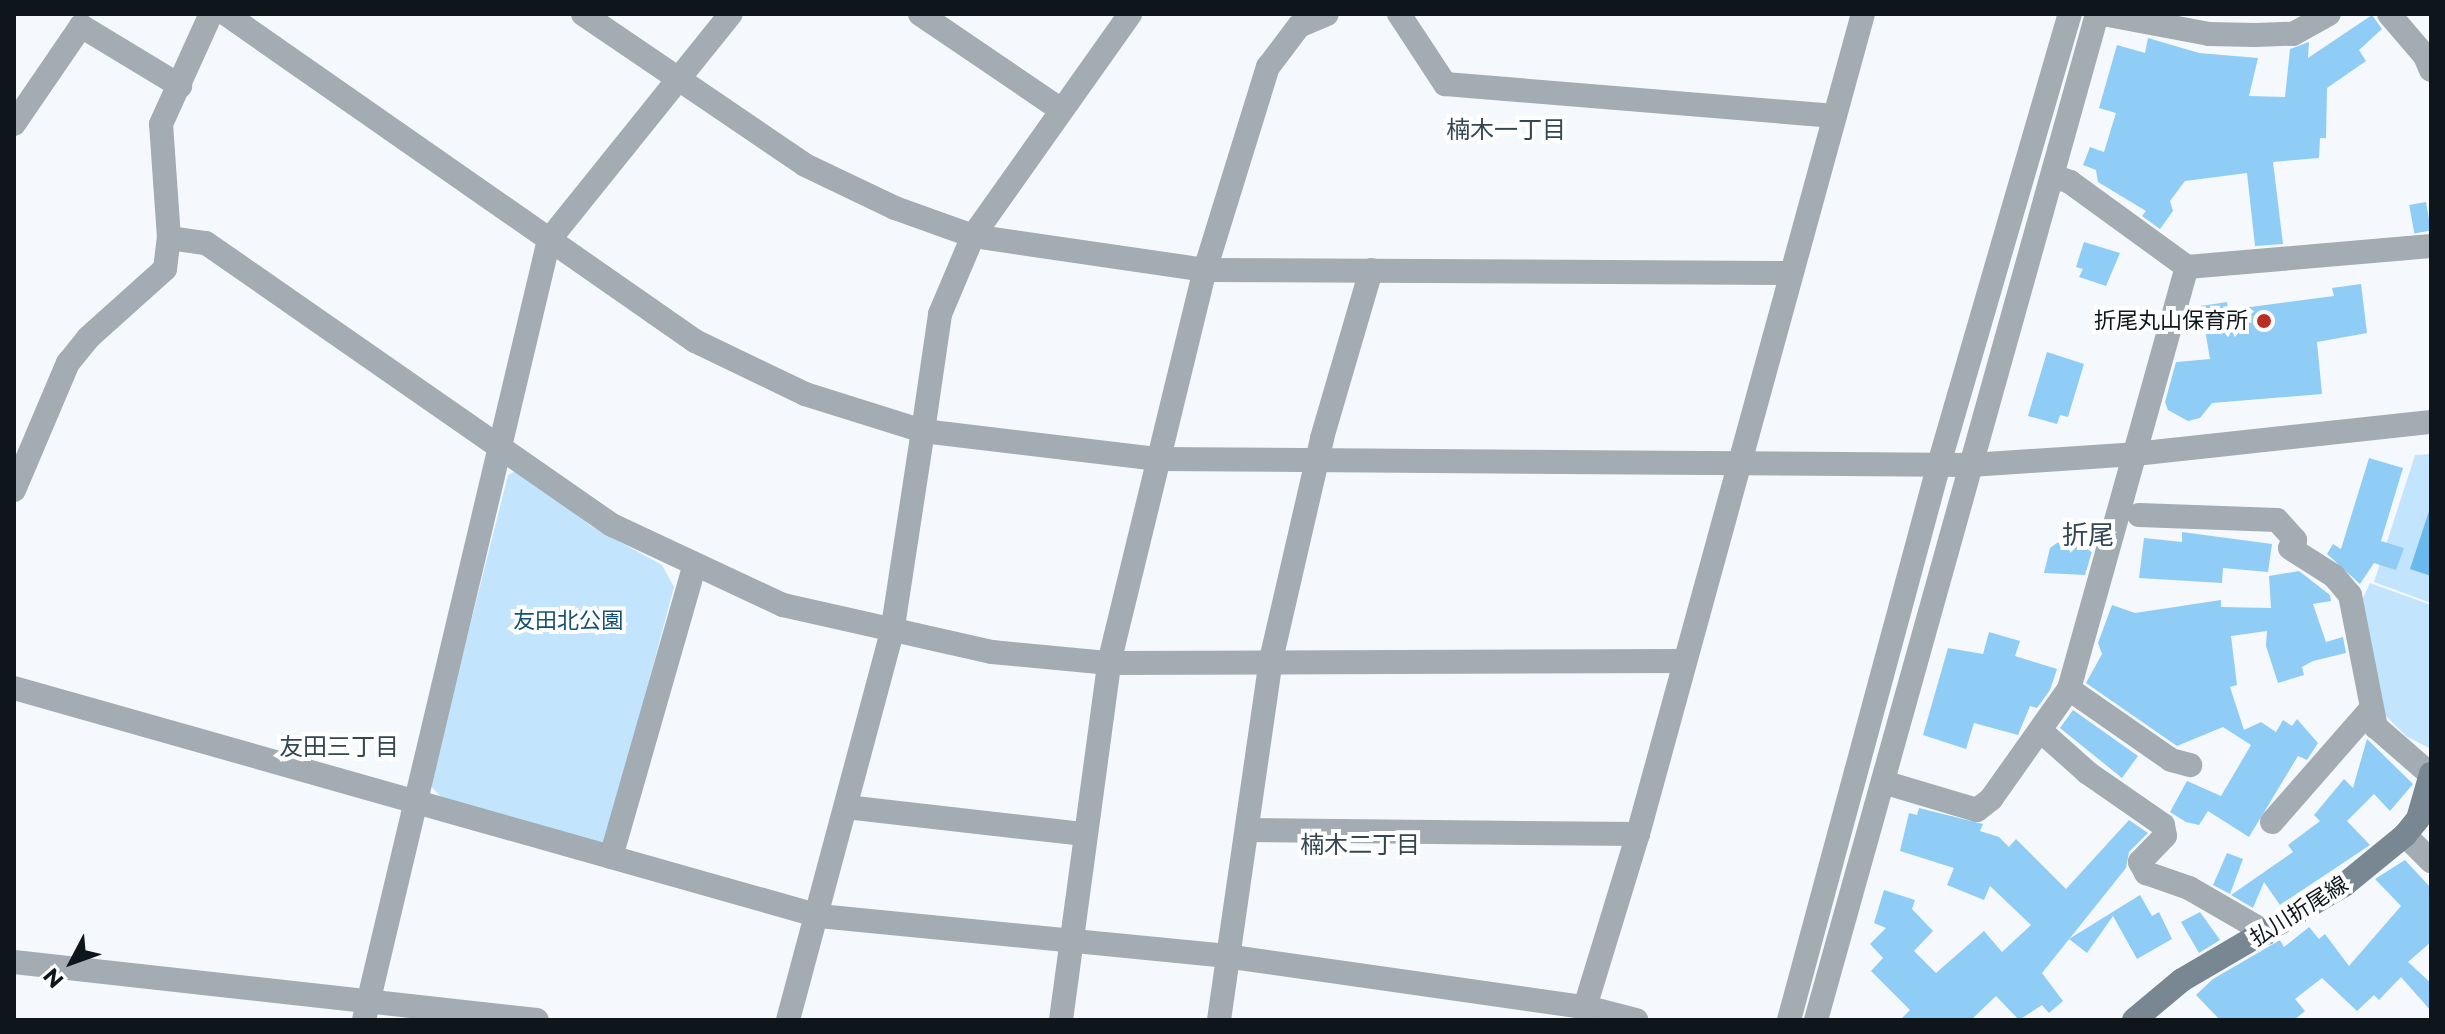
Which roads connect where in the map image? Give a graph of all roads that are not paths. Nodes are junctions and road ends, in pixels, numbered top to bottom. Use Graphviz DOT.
graph roads {
  1 [pos="211,14"];
  2 [pos="226,14"];
  3 [pos="583,14"];
  4 [pos="731,14"];
  5 [pos="920,14"];
  6 [pos="1130,14"];
  7 [pos="1327,14"];
  8 [pos="1399,14"];
  9 [pos="1863,14"];
  10 [pos="2070,14"];
  11 [pos="2097,14"];
  12 [pos="2103,14"];
  13 [pos="2329,14"];
  14 [pos="2389,14"];
  15 [pos="72,20"];
  16 [pos="2429,61"];
  17 [pos="675,79"];
  18 [pos="180,86"];
  19 [pos="1060,109"];
  20 [pos="1835,116"];
  21 [pos="14,124"];
  22 [pos="2055,177"];
  23 [pos="973,236"];
  24 [pos="169,238"];
  25 [pos="549,240"];
  26 [pos="2431,246"];
  27 [pos="2187,267"];
  28 [pos="1205,270"];
  29 [pos="1371,270"];
  30 [pos="1790,273"];
  31 [pos="2431,422"];
  32 [pos="923,431"];
  33 [pos="500,450"];
  34 [pos="2135,454"];
  35 [pos="1319,458"];
  36 [pos="1158,459"];
  37 [pos="1738,464"];
  38 [pos="1939,464"];
  39 [pos="1971,465"];
  40 [pos="14,490"];
  41 [pos="2139,515"];
  42 [pos="694,568"];
  43 [pos="892,633"];
  44 [pos="1683,661"];
  45 [pos="1109,663"];
  46 [pos="1270,664"];
  47 [pos="14,688"];
  48 [pos="2069,689"];
  49 [pos="2370,710"];
  50 [pos="2042,732"];
  51 [pos="2190,765"];
  52 [pos="2431,775"];
  53 [pos="1883,782"];
  54 [pos="415,803"];
  55 [pos="846,807"];
  56 [pos="2272,822"];
  57 [pos="1247,830"];
  58 [pos="1084,834"];
  59 [pos="1638,834"];
  60 [pos="2405,835"];
  61 [pos="611,857"];
  62 [pos="2431,861"];
  63 [pos="819,916"];
  64 [pos="2267,933"];
  65 [pos="1071,943"];
  66 [pos="1225,956"];
  67 [pos="14,962"];
  68 [pos="1585,1007"];
  69 [pos="367,1011"];
  70 [pos="537,1020"];
  71 [pos="788,1020"];
  72 [pos="1061,1020"];
  73 [pos="1219,1020"];
  74 [pos="1636,1020"];
  75 [pos="1789,1020"];
  76 [pos="1816,1020"];
  77 [pos="2134,1020"];
  1 -- 18 [label="street"];
  2 -- 25 [label="street"];
  3 -- 17 [label="street"];
  4 -- 17 [label="street"];
  5 -- 19 [label="street"];
  6 -- 19 [label="street"];
  7 -- 28 [label="street"];
  8 -- 20 [label="street"];
  9 -- 20 [label="street"];
  10 -- 38 [label="street"];
  11 -- 22 [label="street"];
  12 -- 13 [label="street"];
  14 -- 16 [label="street"];
  15 -- 18 [label="street"];
  15 -- 21 [label="street"];
  17 -- 23 [label="street"];
  17 -- 25 [label="street"];
  18 -- 24 [label="street"];
  19 -- 23 [label="street"];
  20 -- 30 [label="street"];
  22 -- 27 [label="street"];
  22 -- 39 [label="street"];
  23 -- 28 [label="street"];
  23 -- 32 [label="street"];
  24 -- 33 [label="street"];
  24 -- 40 [label="street"];
  25 -- 32 [label="street"];
  25 -- 33 [label="street"];
  26 -- 27 [label="street"];
  27 -- 34 [label="street"];
  28 -- 29 [label="street"];
  28 -- 36 [label="street"];
  29 -- 30 [label="street"];
  29 -- 35 [label="street"];
  30 -- 37 [label="street"];
  31 -- 34 [label="street"];
  32 -- 36 [label="street"];
  32 -- 43 [label="street"];
  33 -- 42 [label="street"];
  33 -- 54 [label="street"];
  34 -- 39 [label="street"];
  34 -- 48 [label="street"];
  35 -- 36 [label="street"];
  35 -- 37 [label="street"];
  35 -- 46 [label="street"];
  36 -- 45 [label="street"];
  37 -- 38 [label="street"];
  37 -- 44 [label="street"];
  38 -- 39 [label="street"];
  38 -- 75 [label="street"];
  39 -- 53 [label="street"];
  41 -- 49 [label="street"];
  42 -- 43 [label="street"];
  42 -- 61 [label="street"];
  43 -- 45 [label="street"];
  43 -- 55 [label="street"];
  44 -- 46 [label="street"];
  44 -- 59 [label="street"];
  45 -- 46 [label="street"];
  45 -- 58 [label="street"];
  46 -- 57 [label="street"];
  47 -- 54 [label="street"];
  48 -- 50 [label="street"];
  48 -- 51 [label="street"];
  49 -- 52 [label="street"];
  49 -- 56 [label="street"];
  50 -- 53 [label="street"];
  50 -- 64 [label="street"];
  52 -- 60 [label="main road, 払川折尾線"];
  53 -- 76 [label="street"];
  54 -- 61 [label="street"];
  54 -- 69 [label="street"];
  55 -- 58 [label="street"];
  55 -- 63 [label="street"];
  57 -- 59 [label="street"];
  57 -- 66 [label="street"];
  58 -- 65 [label="street"];
  59 -- 68 [label="street"];
  60 -- 62 [label="street"];
  60 -- 64 [label="main road, 払川折尾線"];
  61 -- 63 [label="street"];
  63 -- 65 [label="street"];
  63 -- 71 [label="street"];
  64 -- 77 [label="main road, 払川折尾線"];
  65 -- 66 [label="street"];
  65 -- 72 [label="street"];
  66 -- 68 [label="street"];
  66 -- 73 [label="street"];
  67 -- 69 [label="street"];
  68 -- 74 [label="street"];
  69 -- 70 [label="street"];
}
